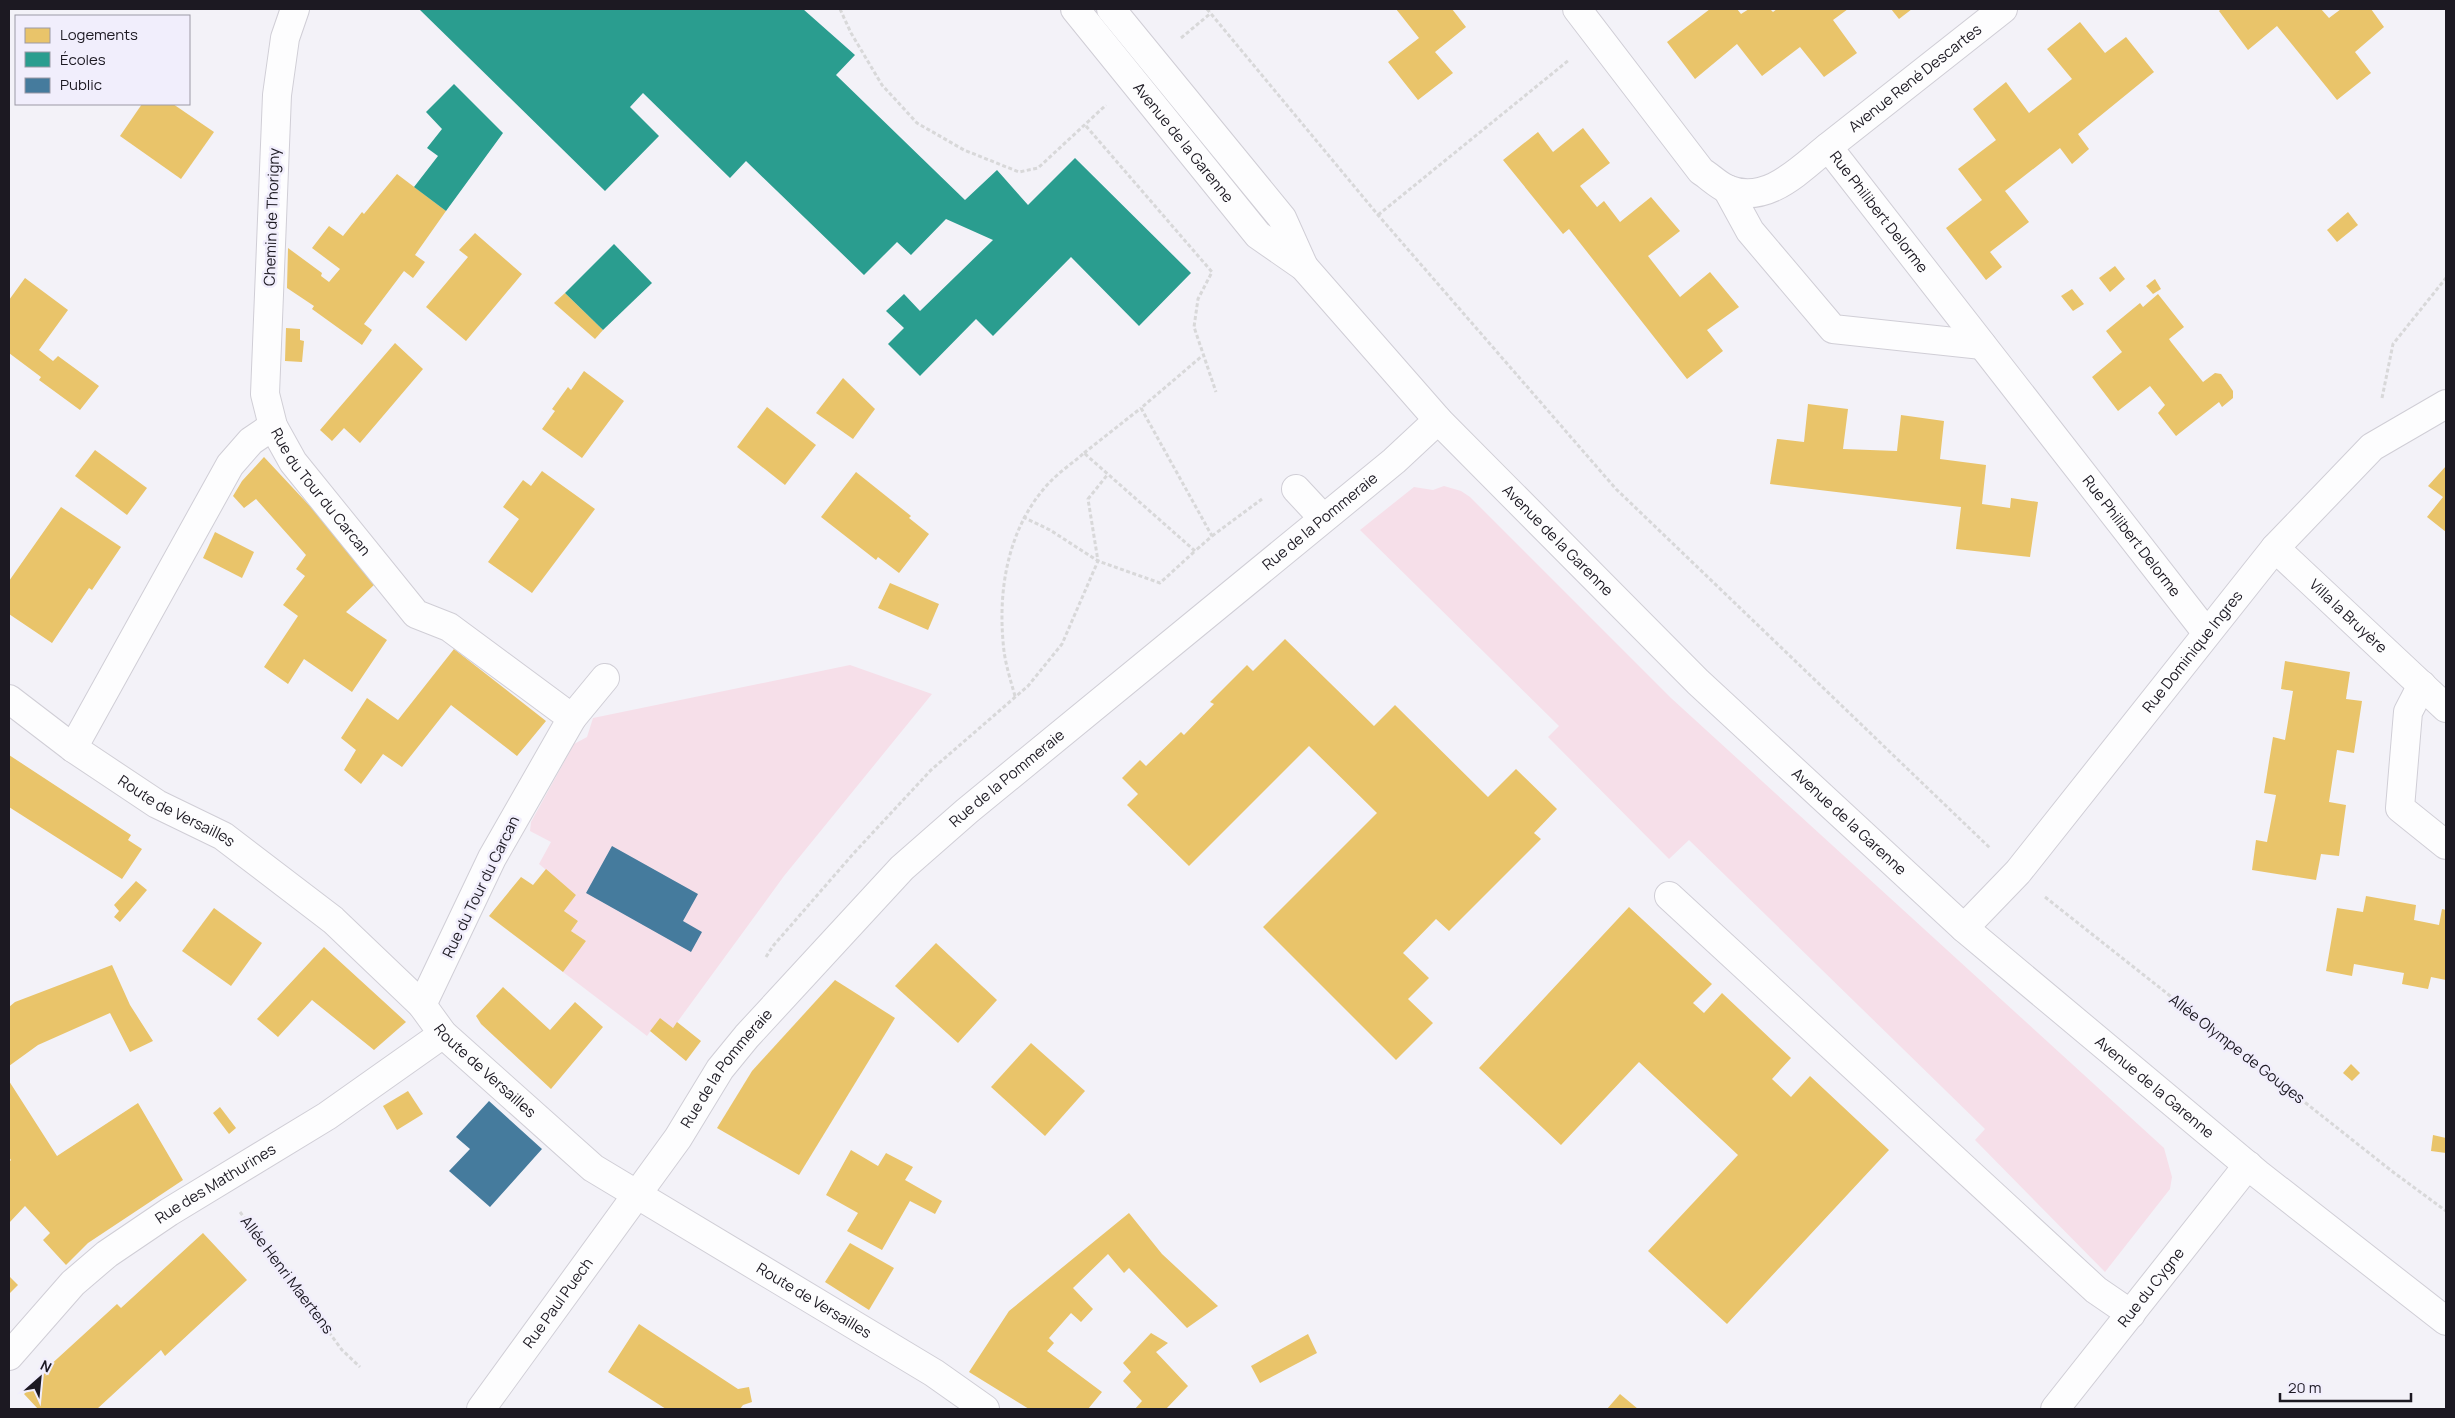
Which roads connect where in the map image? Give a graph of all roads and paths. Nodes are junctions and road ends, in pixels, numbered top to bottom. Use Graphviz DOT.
graph roads {
  1 [pos="295,9"];
  2 [pos="840,9"];
  3 [pos="1075,9"];
  4 [pos="1111,9"];
  5 [pos="1207,9"];
  6 [pos="1577,9"];
  7 [pos="2002,9"];
  8 [pos="1211,13"];
  9 [pos="1599,36"];
  10 [pos="1176,43"];
  11 [pos="1111,100"];
  12 [pos="1086,126"];
  13 [pos="1828,147"];
  14 [pos="1727,189"];
  15 [pos="1378,215"];
  16 [pos="1304,266"];
  17 [pos="2446,278"];
  18 [pos="1982,345"];
  19 [pos="1202,356"];
  20 [pos="1216,392"];
  21 [pos="2446,404"];
  22 [pos="1141,408"];
  23 [pos="1438,420"];
  24 [pos="273,426"];
  25 [pos="2372,447"];
  26 [pos="1084,453"];
  27 [pos="1108,474"];
  28 [pos="1296,489"];
  29 [pos="1267,495"];
  30 [pos="1023,517"];
  31 [pos="1323,518"];
  32 [pos="1212,536"];
  33 [pos="2275,548"];
  34 [pos="1196,551"];
  35 [pos="1098,560"];
  36 [pos="2206,632"];
  37 [pos="605,678"];
  38 [pos="2422,685"];
  39 [pos="1028,686"];
  40 [pos="1015,696"];
  41 [pos="9,699"];
  42 [pos="2446,708"];
  43 [pos="572,718"];
  44 [pos="72,748"];
  45 [pos="2446,845"];
  46 [pos="1995,852"];
  47 [pos="2043,895"];
  48 [pos="1670,896"];
  49 [pos="1964,928"];
  50 [pos="422,1006"];
  51 [pos="443,1034"];
  52 [pos="2248,1165"];
  53 [pos="214,1184"];
  54 [pos="636,1196"];
  55 [pos="2446,1211"];
  56 [pos="2131,1314"];
  57 [pos="2446,1321"];
  58 [pos="9,1356"];
  59 [pos="360,1366"];
  60 [pos="482,1409"];
  61 [pos="985,1409"];
  62 [pos="2055,1409"];
  1 -- 24 [label="street, Chemin de Thorigny"];
  2 -- 12 [label="path"];
  3 -- 16 [label="street, Avenue de la Garenne"];
  4 -- 16 [label="street, Avenue de la Garenne"];
  5 -- 8 [label="path"];
  6 -- 9 [label="street, Rue Philibert Delorme"];
  7 -- 13 [label="street, Avenue René Descartes"];
  8 -- 10 [label="path"];
  8 -- 15 [label="path"];
  9 -- 14 [label="street, Rue Philibert Delorme"];
  9 -- 15 [label="path"];
  11 -- 12 [label="path"];
  12 -- 19 [label="path"];
  13 -- 14 [label="street, Rue Philibert Delorme"];
  13 -- 18 [label="street, Rue Philibert Delorme"];
  14 -- 18 [label="street, Rue Philibert Delorme"];
  15 -- 46 [label="path"];
  16 -- 23 [label="street, Avenue de la Garenne"];
  17 -- 25 [label="path"];
  18 -- 36 [label="street, Rue Philibert Delorme"];
  19 -- 20 [label="path"];
  19 -- 22 [label="path"];
  21 -- 25 [label="street, Rue Dominique Ingres"];
  22 -- 26 [label="path"];
  22 -- 32 [label="path"];
  23 -- 31 [label="street, Rue de la Pommeraie"];
  23 -- 49 [label="street, Avenue de la Garenne"];
  24 -- 43 [label="street, Rue du Tour du Carcan"];
  24 -- 44 [label="street, Rue du Tour du Carcan"];
  25 -- 33 [label="street, Rue Dominique Ingres"];
  26 -- 27 [label="path"];
  26 -- 30 [label="path"];
  27 -- 34 [label="path"];
  27 -- 35 [label="path"];
  28 -- 31 [label="street"];
  29 -- 32 [label="path"];
  30 -- 35 [label="path"];
  30 -- 40 [label="path"];
  31 -- 54 [label="street, Rue de la Pommeraie"];
  32 -- 34 [label="path"];
  33 -- 36 [label="street, Rue Dominique Ingres"];
  33 -- 38 [label="street, Villa la Bruyère"];
  34 -- 35 [label="path"];
  35 -- 39 [label="path"];
  36 -- 49 [label="street, Rue Dominique Ingres"];
  37 -- 43 [label="street, Rue du Tour du Carcan"];
  38 -- 42 [label="street, Villa la Bruyère"];
  38 -- 45 [label="street"];
  41 -- 44 [label="street, Route de Versailles"];
  43 -- 50 [label="street, Rue du Tour du Carcan"];
  44 -- 50 [label="street, Route de Versailles"];
  47 -- 55 [label="path, Allée Olympe de Gouges"];
  48 -- 56 [label="street"];
  49 -- 52 [label="street, Avenue de la Garenne"];
  50 -- 51 [label="street, Route de Versailles"];
  51 -- 53 [label="street, Rue des Mathurines"];
  51 -- 54 [label="street, Route de Versailles"];
  52 -- 56 [label="street, Rue du Cygne"];
  52 -- 57 [label="street, Avenue de la Garenne"];
  53 -- 58 [label="street, Rue des Mathurines"];
  53 -- 59 [label="path, Allée Henri Maertens"];
  54 -- 60 [label="street, Rue Paul Puech"];
  54 -- 61 [label="street, Route de Versailles"];
  56 -- 62 [label="street, Rue du Cygne"];
}
